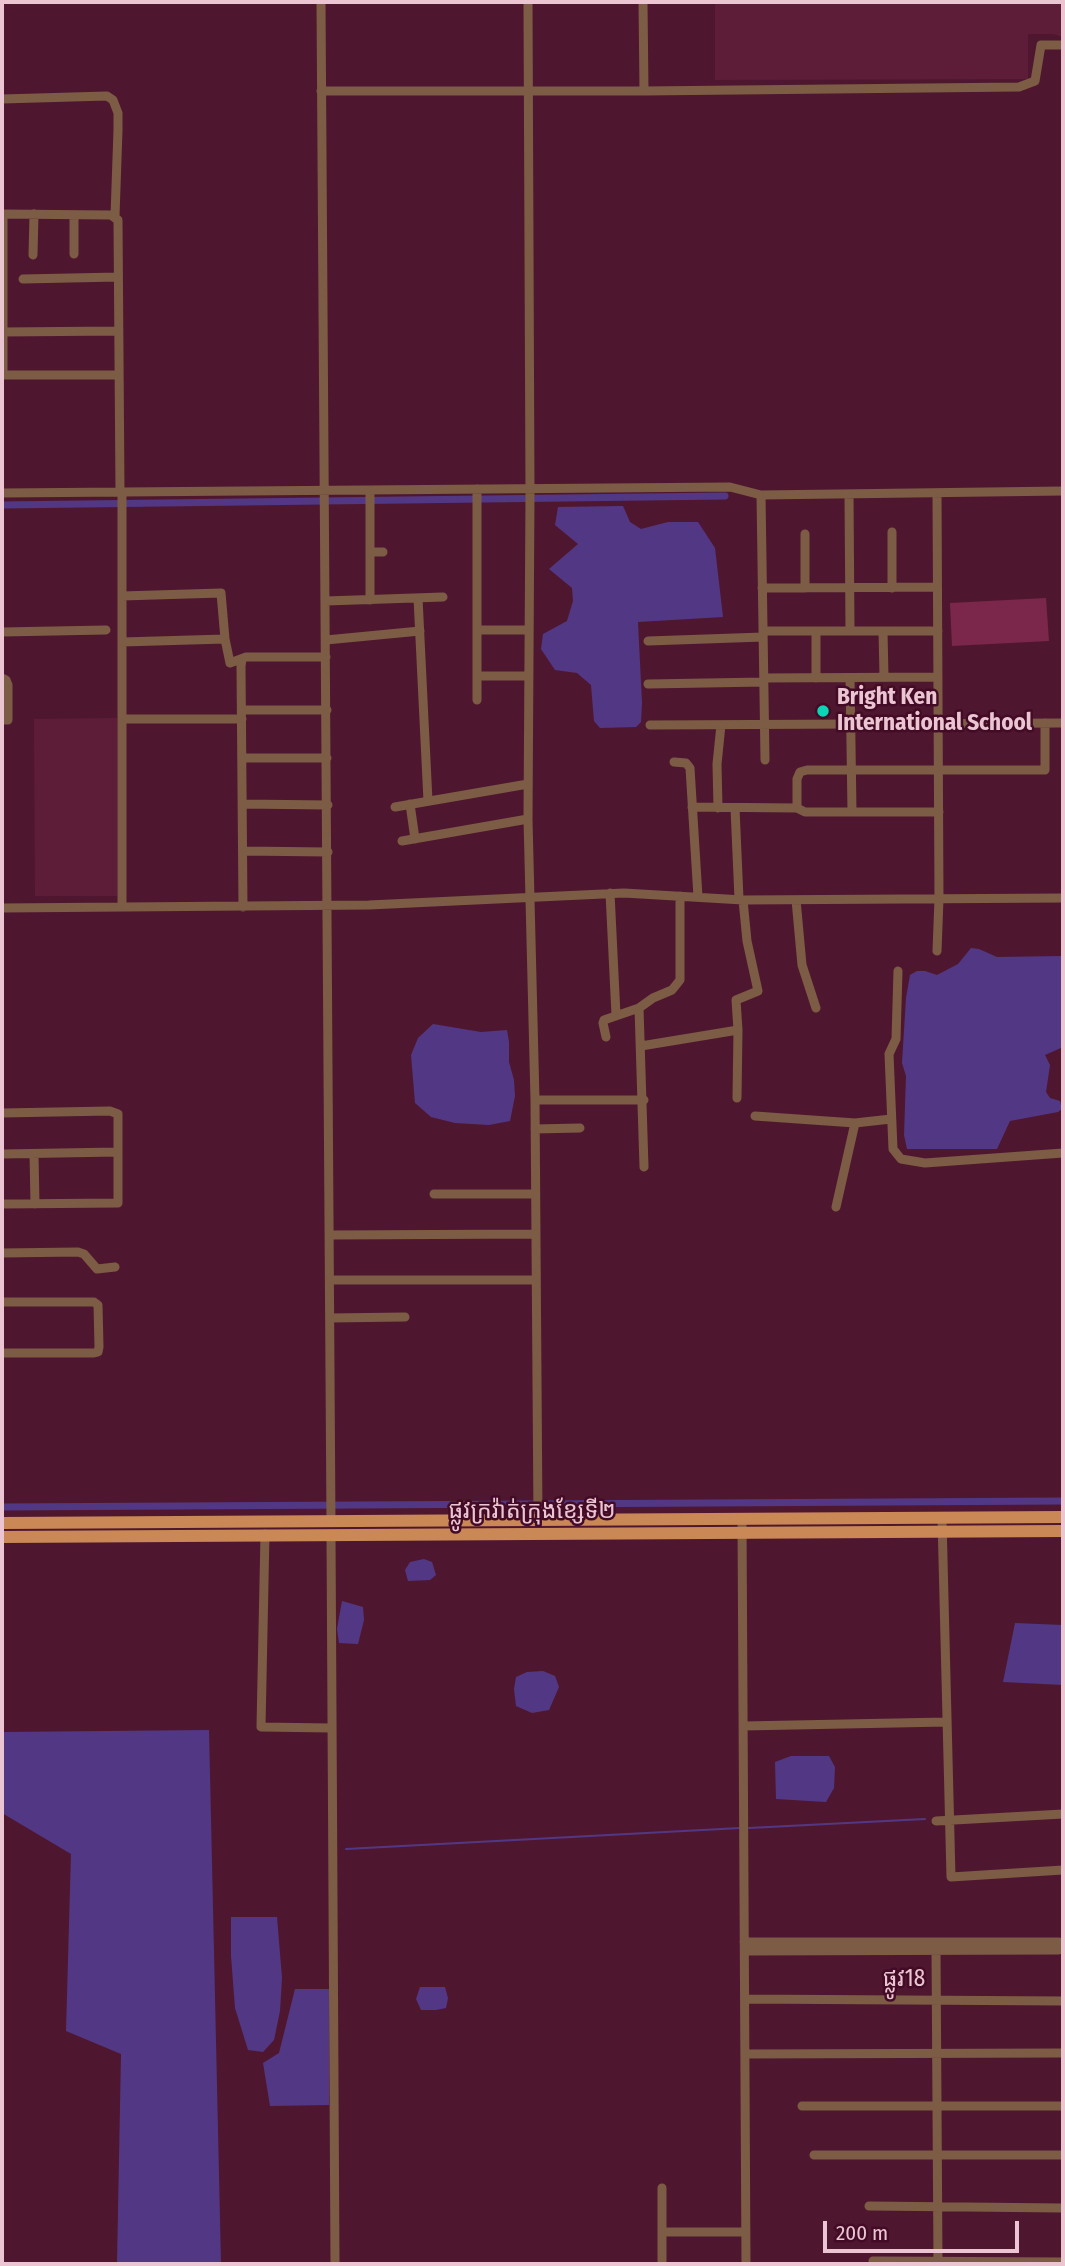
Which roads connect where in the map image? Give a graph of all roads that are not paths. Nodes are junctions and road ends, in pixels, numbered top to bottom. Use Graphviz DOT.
graph roads {
  1 [pos="321,2"];
  2 [pos="528,2"];
  3 [pos="643,2"];
  4 [pos="1063,45"];
  5 [pos="528,90"];
  6 [pos="321,91"];
  7 [pos="644,91"];
  8 [pos="2,99"];
  9 [pos="2,214"];
  10 [pos="34,214"];
  11 [pos="74,215"];
  12 [pos="115,216"];
  13 [pos="74,254"];
  14 [pos="33,255"];
  15 [pos="118,277"];
  16 [pos="23,279"];
  17 [pos="118,331"];
  18 [pos="2,332"];
  19 [pos="2,374"];
  20 [pos="118,375"];
  21 [pos="1063,491"];
  22 [pos="2,493"];
  23 [pos="370,493"];
  24 [pos="937,493"];
  25 [pos="849,494"];
  26 [pos="477,495"];
  27 [pos="530,495"];
  28 [pos="761,495"];
  29 [pos="121,496"];
  30 [pos="325,496"];
  31 [pos="892,532"];
  32 [pos="805,534"];
  33 [pos="370,552"];
  34 [pos="383,552"];
  35 [pos="937,587"];
  36 [pos="805,588"];
  37 [pos="850,588"];
  38 [pos="892,588"];
  39 [pos="762,589"];
  40 [pos="122,596"];
  41 [pos="443,597"];
  42 [pos="418,598"];
  43 [pos="370,600"];
  44 [pos="326,601"];
  45 [pos="106,629"];
  46 [pos="477,629"];
  47 [pos="529,630"];
  48 [pos="420,631"];
  49 [pos="816,631"];
  50 [pos="850,631"];
  51 [pos="883,631"];
  52 [pos="937,631"];
  53 [pos="2,632"];
  54 [pos="763,634"];
  55 [pos="225,639"];
  56 [pos="326,639"];
  57 [pos="648,641"];
  58 [pos="122,642"];
  59 [pos="326,657"];
  60 [pos="242,659"];
  61 [pos="477,676"];
  62 [pos="529,676"];
  63 [pos="884,677"];
  64 [pos="938,677"];
  65 [pos="2,678"];
  66 [pos="816,678"];
  67 [pos="850,678"];
  68 [pos="764,680"];
  69 [pos="648,684"];
  70 [pos="477,700"];
  71 [pos="327,710"];
  72 [pos="242,714"];
  73 [pos="122,719"];
  74 [pos="2,720"];
  75 [pos="1045,723"];
  76 [pos="1063,723"];
  77 [pos="850,724"];
  78 [pos="938,724"];
  79 [pos="650,725"];
  80 [pos="721,725"];
  81 [pos="764,725"];
  82 [pos="242,758"];
  83 [pos="327,758"];
  84 [pos="765,760"];
  85 [pos="674,762"];
  86 [pos="851,770"];
  87 [pos="938,770"];
  88 [pos="528,783"];
  89 [pos="428,801"];
  90 [pos="243,804"];
  91 [pos="410,804"];
  92 [pos="327,805"];
  93 [pos="395,807"];
  94 [pos="692,807"];
  95 [pos="719,807"];
  96 [pos="735,808"];
  97 [pos="797,808"];
  98 [pos="852,812"];
  99 [pos="939,812"];
  100 [pos="528,819"];
  101 [pos="415,839"];
  102 [pos="402,841"];
  103 [pos="243,851"];
  104 [pos="328,852"];
  105 [pos="610,893"];
  106 [pos="680,896"];
  107 [pos="530,897"];
  108 [pos="698,897"];
  109 [pos="1063,898"];
  110 [pos="939,899"];
  111 [pos="741,900"];
  112 [pos="796,900"];
  113 [pos="328,905"];
  114 [pos="122,907"];
  115 [pos="243,907"];
  116 [pos="2,908"];
  117 [pos="937,951"];
  118 [pos="898,971"];
  119 [pos="639,1009"];
  120 [pos="816,1009"];
  121 [pos="616,1015"];
  122 [pos="738,1030"];
  123 [pos="606,1037"];
  124 [pos="641,1046"];
  125 [pos="737,1098"];
  126 [pos="535,1100"];
  127 [pos="643,1100"];
  128 [pos="2,1113"];
  129 [pos="755,1116"];
  130 [pos="891,1119"];
  131 [pos="855,1123"];
  132 [pos="580,1128"];
  133 [pos="535,1129"];
  134 [pos="117,1152"];
  135 [pos="1063,1153"];
  136 [pos="2,1154"];
  137 [pos="34,1154"];
  138 [pos="644,1167"];
  139 [pos="434,1194"];
  140 [pos="535,1194"];
  141 [pos="2,1204"];
  142 [pos="35,1204"];
  143 [pos="836,1208"];
  144 [pos="536,1234"];
  145 [pos="330,1235"];
  146 [pos="2,1253"];
  147 [pos="115,1267"];
  148 [pos="330,1280"];
  149 [pos="536,1280"];
  150 [pos="2,1302"];
  151 [pos="405,1317"];
  152 [pos="330,1318"];
  153 [pos="2,1353"];
  154 [pos="331,1517"];
  155 [pos="1063,1517"];
  156 [pos="538,1522"];
  157 [pos="2,1523"];
  158 [pos="742,1525"];
  159 [pos="942,1525"];
  160 [pos="1063,1531"];
  161 [pos="265,1534"];
  162 [pos="2,1536"];
  163 [pos="946,1722"];
  164 [pos="743,1726"];
  165 [pos="331,1728"];
  166 [pos="1063,1814"];
  167 [pos="949,1820"];
  168 [pos="936,1821"];
  169 [pos="1063,1870"];
  170 [pos="744,1946"];
  171 [pos="936,1946"];
  172 [pos="745,1999"];
  173 [pos="937,2000"];
  174 [pos="1063,2001"];
  175 [pos="937,2053"];
  176 [pos="1063,2053"];
  177 [pos="745,2054"];
  178 [pos="802,2106"];
  179 [pos="937,2106"];
  180 [pos="1063,2106"];
  181 [pos="814,2155"];
  182 [pos="937,2155"];
  183 [pos="1063,2155"];
  184 [pos="662,2188"];
  185 [pos="869,2206"];
  186 [pos="937,2207"];
  187 [pos="1063,2208"];
  188 [pos="662,2232"];
  189 [pos="746,2232"];
  190 [pos="873,2261"];
  191 [pos="1063,2262"];
  192 [pos="938,2263"];
  193 [pos="335,2264"];
  194 [pos="662,2264"];
  195 [pos="746,2264"];
  1 -- 6 [label="street"];
  2 -- 5 [label="street"];
  3 -- 7 [label="street"];
  4 -- 7 [label="street"];
  5 -- 6 [label="street"];
  5 -- 7 [label="street"];
  5 -- 27 [label="street"];
  6 -- 30 [label="street"];
  8 -- 12 [label="street"];
  9 -- 10 [label="street"];
  9 -- 18 [label="street"];
  10 -- 11 [label="street"];
  10 -- 14 [label="street"];
  11 -- 12 [label="street"];
  11 -- 13 [label="street"];
  12 -- 15 [label="street"];
  15 -- 16 [label="street"];
  15 -- 17 [label="street"];
  17 -- 18 [label="street"];
  17 -- 20 [label="street"];
  18 -- 19 [label="street"];
  19 -- 20 [label="street"];
  20 -- 29 [label="street"];
  21 -- 24 [label="street"];
  22 -- 29 [label="street"];
  23 -- 26 [label="street"];
  23 -- 30 [label="street"];
  23 -- 33 [label="street"];
  24 -- 25 [label="street"];
  24 -- 35 [label="street"];
  25 -- 28 [label="street"];
  25 -- 37 [label="street"];
  26 -- 27 [label="street"];
  26 -- 46 [label="street"];
  27 -- 28 [label="street"];
  27 -- 47 [label="street"];
  28 -- 39 [label="street"];
  29 -- 30 [label="street"];
  29 -- 40 [label="street"];
  30 -- 44 [label="street"];
  31 -- 38 [label="street"];
  32 -- 36 [label="street"];
  33 -- 34 [label="street"];
  33 -- 43 [label="street"];
  35 -- 38 [label="street"];
  35 -- 52 [label="street"];
  36 -- 37 [label="street"];
  36 -- 39 [label="street"];
  37 -- 38 [label="street"];
  37 -- 50 [label="street"];
  39 -- 54 [label="street"];
  40 -- 55 [label="street"];
  40 -- 58 [label="street"];
  41 -- 42 [label="street"];
  42 -- 43 [label="street"];
  42 -- 48 [label="street"];
  43 -- 44 [label="street"];
  44 -- 56 [label="street"];
  45 -- 53 [label="street"];
  46 -- 47 [label="street"];
  46 -- 61 [label="street"];
  47 -- 62 [label="street"];
  48 -- 56 [label="street"];
  48 -- 89 [label="street"];
  49 -- 50 [label="street"];
  49 -- 54 [label="street"];
  49 -- 66 [label="street"];
  50 -- 51 [label="street"];
  51 -- 52 [label="street"];
  51 -- 63 [label="street"];
  52 -- 64 [label="street"];
  54 -- 57 [label="street"];
  54 -- 68 [label="street"];
  55 -- 58 [label="street"];
  55 -- 60 [label="street"];
  56 -- 59 [label="street"];
  58 -- 73 [label="street"];
  59 -- 60 [label="street"];
  59 -- 71 [label="street"];
  60 -- 72 [label="street"];
  61 -- 62 [label="street"];
  61 -- 70 [label="street"];
  62 -- 88 [label="street"];
  63 -- 64 [label="street"];
  63 -- 67 [label="street"];
  64 -- 78 [label="street"];
  65 -- 74 [label="street"];
  66 -- 67 [label="street"];
  66 -- 68 [label="street"];
  67 -- 77 [label="street"];
  68 -- 69 [label="street"];
  68 -- 81 [label="street"];
  71 -- 72 [label="street"];
  71 -- 83 [label="street"];
  72 -- 73 [label="street"];
  72 -- 82 [label="street"];
  73 -- 114 [label="street"];
  75 -- 76 [label="street"];
  75 -- 78 [label="street"];
  75 -- 87 [label="street"];
  77 -- 78 [label="street"];
  77 -- 81 [label="street"];
  77 -- 86 [label="street"];
  78 -- 87 [label="street"];
  79 -- 80 [label="street"];
  80 -- 81 [label="street"];
  80 -- 95 [label="street"];
  81 -- 84 [label="street"];
  82 -- 83 [label="street"];
  82 -- 90 [label="street"];
  83 -- 92 [label="street"];
  85 -- 94 [label="street"];
  86 -- 87 [label="street"];
  86 -- 97 [label="street"];
  86 -- 98 [label="street"];
  87 -- 99 [label="street"];
  88 -- 89 [label="street"];
  88 -- 100 [label="street"];
  89 -- 91 [label="street"];
  90 -- 92 [label="street"];
  90 -- 103 [label="street"];
  91 -- 93 [label="street"];
  91 -- 101 [label="street"];
  92 -- 104 [label="street"];
  94 -- 95 [label="street"];
  94 -- 108 [label="street"];
  95 -- 96 [label="street"];
  96 -- 97 [label="street"];
  96 -- 111 [label="street"];
  97 -- 98 [label="street"];
  98 -- 99 [label="street"];
  99 -- 110 [label="street"];
  100 -- 101 [label="street"];
  100 -- 107 [label="street"];
  101 -- 102 [label="street"];
  103 -- 104 [label="street"];
  103 -- 115 [label="street"];
  104 -- 113 [label="street"];
  105 -- 106 [label="street"];
  105 -- 107 [label="street"];
  105 -- 121 [label="street"];
  106 -- 108 [label="street"];
  106 -- 119 [label="street"];
  107 -- 113 [label="street"];
  107 -- 126 [label="street"];
  108 -- 111 [label="street"];
  109 -- 110 [label="street"];
  110 -- 112 [label="street"];
  110 -- 117 [label="street"];
  111 -- 112 [label="street"];
  111 -- 122 [label="street"];
  112 -- 120 [label="street"];
  113 -- 115 [label="street"];
  113 -- 145 [label="street"];
  114 -- 115 [label="street"];
  114 -- 116 [label="street"];
  118 -- 130 [label="street"];
  119 -- 121 [label="street"];
  119 -- 124 [label="street"];
  121 -- 123 [label="street"];
  122 -- 124 [label="street"];
  122 -- 125 [label="street"];
  124 -- 127 [label="street"];
  126 -- 127 [label="street"];
  126 -- 133 [label="street"];
  127 -- 138 [label="street"];
  128 -- 134 [label="street"];
  129 -- 131 [label="street"];
  130 -- 131 [label="street"];
  130 -- 135 [label="street"];
  131 -- 143 [label="street"];
  132 -- 133 [label="street"];
  133 -- 140 [label="street"];
  134 -- 137 [label="street"];
  134 -- 142 [label="street"];
  136 -- 137 [label="street"];
  137 -- 142 [label="street"];
  139 -- 140 [label="street"];
  140 -- 144 [label="street"];
  141 -- 142 [label="street"];
  144 -- 145 [label="street"];
  144 -- 149 [label="street"];
  145 -- 148 [label="street"];
  146 -- 147 [label="street"];
  148 -- 149 [label="street"];
  148 -- 152 [label="street"];
  149 -- 156 [label="street"];
  150 -- 153 [label="street"];
  151 -- 152 [label="street"];
  152 -- 154 [label="street"];
  154 -- 156 [label="main road, ផ្លូវក្រវ៉ាត់ក្រុងខ្សែទី២"];
  154 -- 157 [label="main road, ផ្លូវក្រវ៉ាត់ក្រុងខ្សែទី២"];
  154 -- 161 [label="main road, ផ្លូវក្រវ៉ាត់ក្រុងខ្សែទី២"];
  154 -- 165 [label="street"];
  155 -- 159 [label="main road, ផ្លូវក្រវ៉ាត់ក្រុងខ្សែទី២"];
  156 -- 158 [label="main road, ផ្លូវក្រវ៉ាត់ក្រុងខ្សែទី២"];
  158 -- 159 [label="main road, ផ្លូវក្រវ៉ាត់ក្រុងខ្សែទី២"];
  158 -- 164 [label="street"];
  159 -- 160 [label="main road, ផ្លូវក្រវ៉ាត់ក្រុងខ្សែទី២"];
  159 -- 163 [label="street"];
  161 -- 162 [label="main road, ផ្លូវក្រវ៉ាត់ក្រុងខ្សែទី២"];
  161 -- 165 [label="street"];
  163 -- 164 [label="street"];
  163 -- 167 [label="street"];
  164 -- 170 [label="street"];
  165 -- 193 [label="street"];
  166 -- 167 [label="street"];
  167 -- 168 [label="street"];
  167 -- 169 [label="street"];
  170 -- 171 [label="street"];
  170 -- 172 [label="street"];
  171 -- 171 [label="street"];
  171 -- 173 [label="street"];
  172 -- 173 [label="street, ផ្លូវ18"];
  172 -- 177 [label="street"];
  173 -- 174 [label="street, ផ្លូវ18"];
  173 -- 175 [label="street"];
  175 -- 176 [label="street"];
  175 -- 177 [label="street"];
  175 -- 179 [label="street"];
  177 -- 189 [label="street"];
  178 -- 179 [label="street"];
  179 -- 180 [label="street"];
  179 -- 182 [label="street"];
  181 -- 182 [label="street"];
  182 -- 183 [label="street"];
  182 -- 186 [label="street"];
  184 -- 188 [label="street"];
  185 -- 186 [label="street"];
  186 -- 187 [label="street"];
  186 -- 192 [label="street"];
  188 -- 189 [label="street"];
  188 -- 194 [label="street"];
  189 -- 195 [label="street"];
  190 -- 192 [label="street"];
  191 -- 192 [label="street"];
}
